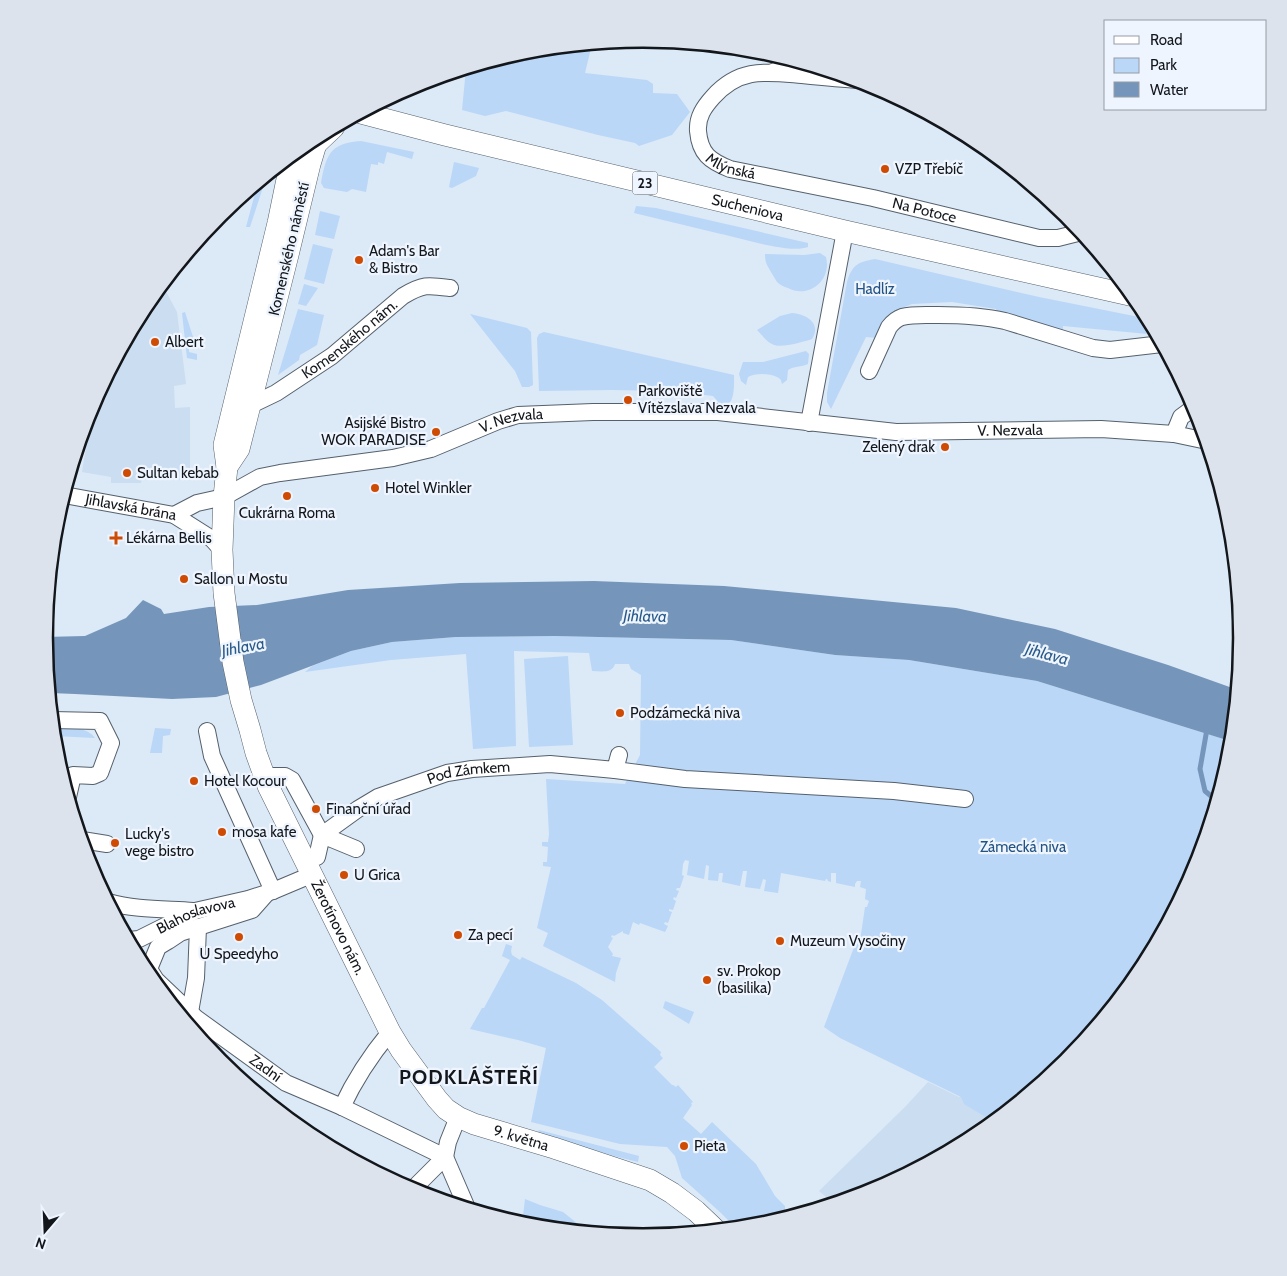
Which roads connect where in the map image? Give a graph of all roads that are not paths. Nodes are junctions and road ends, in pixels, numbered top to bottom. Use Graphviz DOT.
graph roads {
  1 [pos="786,66"];
  2 [pos="773,72"];
  3 [pos="826,77"];
  4 [pos="369,115"];
  5 [pos="314,148"];
  6 [pos="290,166"];
  7 [pos="767,177"];
  8 [pos="845,231"];
  9 [pos="1074,234"];
  10 [pos="450,288"];
  11 [pos="1122,293"];
  12 [pos="1156,345"];
  13 [pos="869,371"];
  14 [pos="251,405"];
  15 [pos="1189,411"];
  16 [pos="809,423"];
  17 [pos="1174,434"];
  18 [pos="1200,439"];
  19 [pos="227,467"];
  20 [pos="71,495"];
  21 [pos="224,496"];
  22 [pos="174,515"];
  23 [pos="222,550"];
  24 [pos="59,720"];
  25 [pos="207,731"];
  26 [pos="264,776"];
  27 [pos="71,783"];
  28 [pos="965,799"];
  29 [pos="322,835"];
  30 [pos="89,841"];
  31 [pos="107,844"];
  32 [pos="311,864"];
  33 [pos="270,892"];
  34 [pos="117,905"];
  35 [pos="195,911"];
  36 [pos="198,928"];
  37 [pos="136,939"];
  38 [pos="151,963"];
  39 [pos="371,994"];
  40 [pos="192,1018"];
  41 [pos="195,1021"];
  42 [pos="390,1032"];
  43 [pos="342,1107"];
  44 [pos="458,1117"];
  45 [pos="445,1157"];
  46 [pos="418,1184"];
  47 [pos="463,1200"];
  48 [pos="709,1224"];
  1 -- 2 [label="street"];
  2 -- 3 [label="street, Mlýnská"];
  2 -- 7 [label="street, Mlýnská"];
  4 -- 8 [label="main road, Sucheniova / 23"];
  5 -- 14 [label="main road, Komenského náměstí"];
  6 -- 19 [label="main road"];
  7 -- 9 [label="street, Na Potoce"];
  8 -- 11 [label="main road, Sucheniova / 23"];
  8 -- 16 [label="street"];
  10 -- 14 [label="street, Komenského nám."];
  12 -- 13 [label="street"];
  14 -- 19 [label="main road"];
  15 -- 17 [label="street"];
  16 -- 17 [label="street, V. Nezvala"];
  16 -- 21 [label="street, V. Nezvala"];
  17 -- 18 [label="street, V. Nezvala"];
  19 -- 21 [label="main road"];
  20 -- 22 [label="street, Jihlavská brána"];
  21 -- 22 [label="street, Jihlavská brána"];
  21 -- 23 [label="main road"];
  22 -- 23 [label="street"];
  23 -- 26 [label="main road, Žerotínovo nám."];
  24 -- 27 [label="street"];
  25 -- 33 [label="street"];
  26 -- 29 [label="street"];
  26 -- 32 [label="main road, Žerotínovo nám."];
  28 -- 29 [label="street, Pod Zámkem"];
  29 -- 32 [label="street, Žerotínovo nám."];
  29 -- 32 [label="street, Blahoslavova"];
  30 -- 31 [label="street"];
  32 -- 33 [label="street, Blahoslavova"];
  32 -- 39 [label="main road, Žerotínovo nám."];
  33 -- 35 [label="street, Blahoslavova"];
  33 -- 36 [label="street, Blahoslavova"];
  34 -- 35 [label="street"];
  35 -- 37 [label="street, Blahoslavova"];
  36 -- 38 [label="street, Blahoslavova"];
  36 -- 40 [label="street"];
  39 -- 42 [label="main road, 9. května"];
  41 -- 43 [label="street, Zadní"];
  42 -- 43 [label="street"];
  42 -- 44 [label="main road, 9. května"];
  43 -- 45 [label="street, Zadní"];
  44 -- 45 [label="street"];
  44 -- 48 [label="main road, 9. května"];
  45 -- 46 [label="street"];
  45 -- 47 [label="street"];
}
